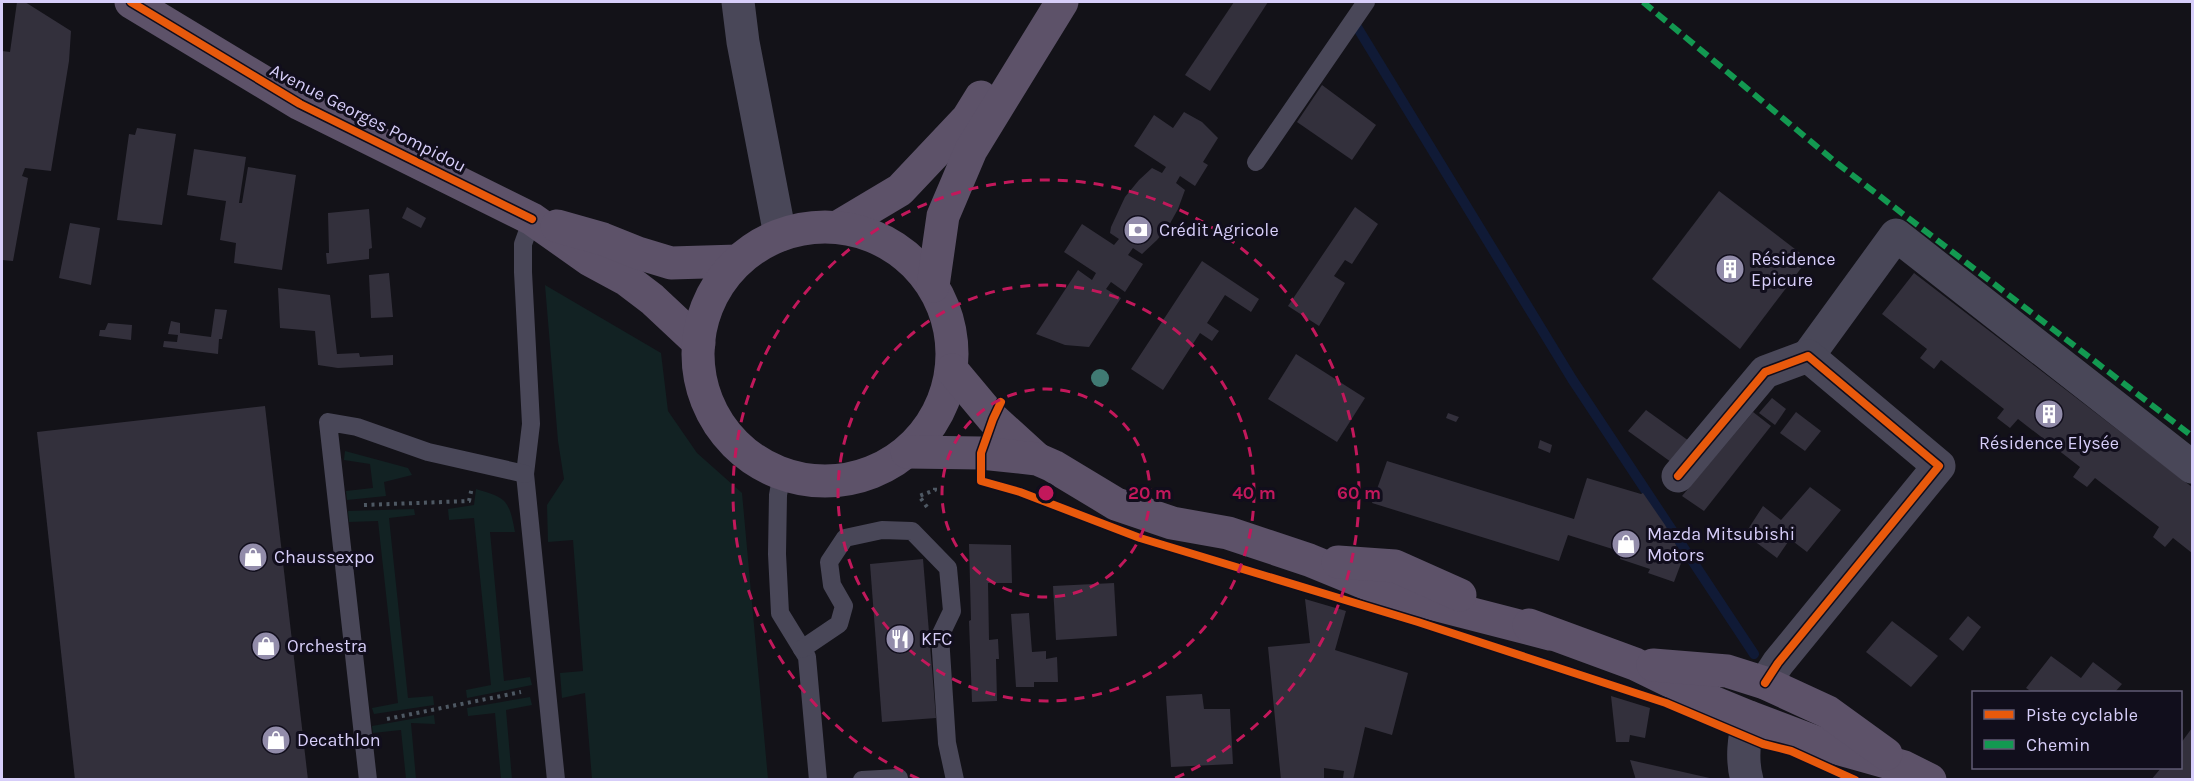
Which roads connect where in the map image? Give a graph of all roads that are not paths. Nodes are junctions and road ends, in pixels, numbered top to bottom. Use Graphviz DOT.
graph roads {
  1 [pos="132,2"];
  2 [pos="738,2"];
  3 [pos="1041,2"];
  4 [pos="1062,2"];
  5 [pos="1366,2"];
  6 [pos="1256,162"];
  7 [pos="532,219"];
  8 [pos="838,227"];
  9 [pos="780,235"];
  10 [pos="738,261"];
  11 [pos="933,286"];
  12 [pos="699,344"];
  13 [pos="1808,356"];
  14 [pos="952,370"];
  15 [pos="907,452"];
  16 [pos="1045,462"];
  17 [pos="2193,467"];
  18 [pos="782,473"];
  19 [pos="525,474"];
  20 [pos="1678,476"];
  21 [pos="802,649"];
  22 [pos="1635,664"];
  23 [pos="1727,671"];
  24 [pos="1778,689"];
  25 [pos="1715,703"];
  26 [pos="1749,717"];
  27 [pos="1779,728"];
  28 [pos="1917,773"];
  29 [pos="368,780"];
  30 [pos="556,780"];
  31 [pos="818,780"];
  32 [pos="862,780"];
  33 [pos="899,780"];
  34 [pos="955,780"];
  35 [pos="1747,780"];
  1 -- 7 [label="main road, Avenue Georges Pompidou"];
  2 -- 9 [label="street"];
  3 -- 8 [label="main road"];
  4 -- 11 [label="main road"];
  5 -- 6 [label="lane"];
  7 -- 10 [label="main road, Avenue Georges Pompidou"];
  7 -- 12 [label="main road, Avenue Georges Pompidou"];
  7 -- 19 [label="lane"];
  8 -- 9 [label="main road"];
  8 -- 11 [label="main road"];
  9 -- 10 [label="main road"];
  10 -- 12 [label="main road"];
  11 -- 14 [label="main road"];
  12 -- 18 [label="main road"];
  13 -- 17 [label="street"];
  13 -- 20 [label="street"];
  13 -- 24 [label="street"];
  14 -- 15 [label="main road"];
  14 -- 16 [label="main road"];
  15 -- 16 [label="main road"];
  15 -- 18 [label="main road"];
  16 -- 22 [label="main road"];
  18 -- 21 [label="lane"];
  19 -- 29 [label="lane"];
  19 -- 30 [label="lane"];
  21 -- 31 [label="lane"];
  21 -- 34 [label="lane"];
  22 -- 23 [label="main road"];
  22 -- 25 [label="main road"];
  23 -- 24 [label="main road"];
  23 -- 25 [label="main road"];
  24 -- 27 [label="main road"];
  24 -- 28 [label="main road"];
  25 -- 26 [label="main road"];
  26 -- 27 [label="main road"];
  26 -- 35 [label="street"];
  27 -- 28 [label="main road"];
  32 -- 33 [label="lane"];
}
